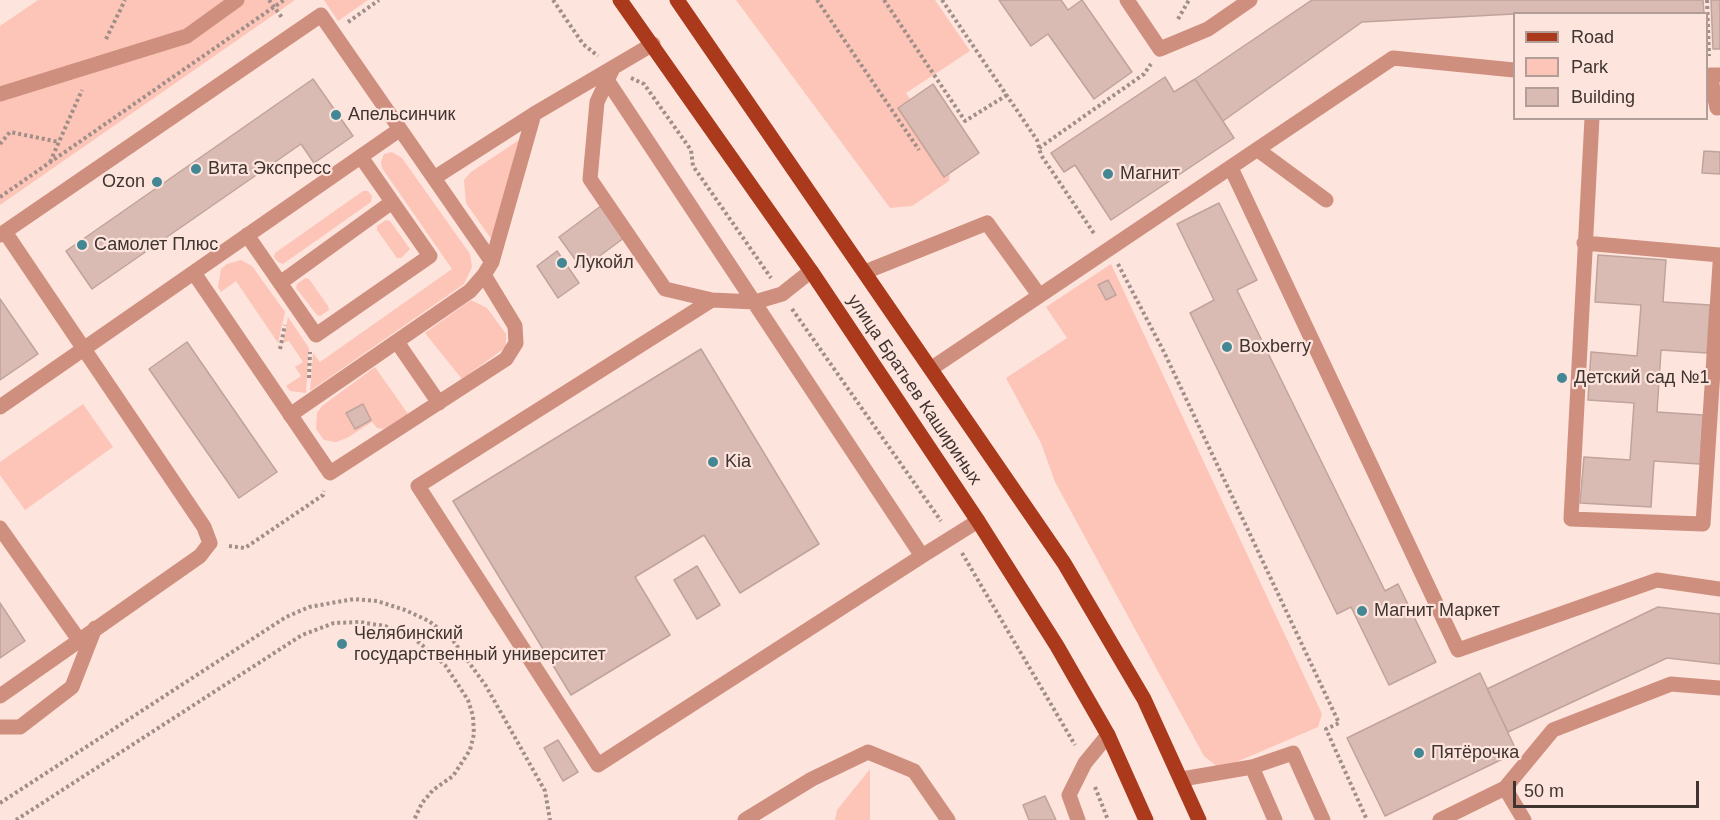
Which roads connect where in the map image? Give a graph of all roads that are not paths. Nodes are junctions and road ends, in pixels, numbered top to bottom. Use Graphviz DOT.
graph roads {
  1 [pos="237,0"];
  2 [pos="620,0"];
  3 [pos="677,0"];
  4 [pos="1127,0"];
  5 [pos="1250,0"];
  6 [pos="653,44"];
  7 [pos="1513,70"];
  8 [pos="610,74"];
  9 [pos="1715,75"];
  10 [pos="0,94"];
  11 [pos="1714,108"];
  12 [pos="534,114"];
  13 [pos="1592,120"];
  14 [pos="399,130"];
  15 [pos="1258,150"];
  16 [pos="361,157"];
  17 [pos="1231,168"];
  18 [pos="434,178"];
  19 [pos="1326,201"];
  20 [pos="392,202"];
  21 [pos="3,233"];
  22 [pos="247,236"];
  23 [pos="1584,243"];
  24 [pos="1720,255"];
  25 [pos="1720,264"];
  26 [pos="488,269"];
  27 [pos="811,271"];
  28 [pos="865,272"];
  29 [pos="194,273"];
  30 [pos="280,283"];
  31 [pos="1039,295"];
  32 [pos="712,300"];
  33 [pos="754,302"];
  34 [pos="397,342"];
  35 [pos="83,348"];
  36 [pos="932,368"];
  37 [pos="439,403"];
  38 [pos="0,407"];
  39 [pos="290,415"];
  40 [pos="978,521"];
  41 [pos="0,528"];
  42 [pos="922,556"];
  43 [pos="1720,589"];
  44 [pos="95,628"];
  45 [pos="79,640"];
  46 [pos="1720,688"];
  47 [pos="0,696"];
  48 [pos="0,727"];
  49 [pos="1108,735"];
  50 [pos="1252,767"];
  51 [pos="1182,779"];
  52 [pos="1505,788"];
  53 [pos="745,820"];
  54 [pos="948,820"];
  55 [pos="1078,820"];
  56 [pos="1146,820"];
  57 [pos="1199,820"];
  58 [pos="1275,820"];
  59 [pos="1323,820"];
  60 [pos="1440,820"];
  61 [pos="1524,820"];
  1 -- 10 [label="street"];
  2 -- 6 [label="main road, улица Братьев Кашириных"];
  3 -- 28 [label="main road, улица Братьев Кашириных"];
  4 -- 5 [label="street"];
  6 -- 8 [label="street"];
  6 -- 27 [label="main road, улица Братьев Кашириных"];
  7 -- 15 [label="street"];
  8 -- 12 [label="street"];
  8 -- 32 [label="street"];
  8 -- 33 [label="street"];
  9 -- 11 [label="street"];
  12 -- 18 [label="street"];
  12 -- 26 [label="street"];
  13 -- 23 [label="street"];
  14 -- 16 [label="street"];
  14 -- 18 [label="street"];
  14 -- 21 [label="street"];
  15 -- 17 [label="street"];
  15 -- 19 [label="street"];
  16 -- 20 [label="street"];
  16 -- 22 [label="street"];
  17 -- 31 [label="street"];
  17 -- 43 [label="street"];
  18 -- 26 [label="street"];
  20 -- 30 [label="street"];
  20 -- 30 [label="street"];
  21 -- 35 [label="street"];
  22 -- 29 [label="street"];
  22 -- 30 [label="street"];
  23 -- 24 [label="street"];
  23 -- 25 [label="street"];
  26 -- 34 [label="street"];
  26 -- 37 [label="street"];
  27 -- 33 [label="street"];
  27 -- 40 [label="main road, улица Братьев Кашириных"];
  28 -- 31 [label="street"];
  28 -- 36 [label="main road, улица Братьев Кашириных"];
  29 -- 35 [label="street"];
  29 -- 39 [label="street"];
  31 -- 36 [label="street"];
  32 -- 33 [label="street"];
  32 -- 42 [label="street"];
  33 -- 42 [label="street"];
  34 -- 37 [label="street"];
  34 -- 39 [label="street"];
  35 -- 38 [label="street"];
  35 -- 44 [label="street"];
  36 -- 51 [label="main road, улица Братьев Кашириных"];
  37 -- 39 [label="street"];
  40 -- 42 [label="street"];
  40 -- 49 [label="main road, улица Братьев Кашириных"];
  41 -- 45 [label="street"];
  44 -- 45 [label="street"];
  44 -- 48 [label="street"];
  45 -- 47 [label="street"];
  46 -- 52 [label="street"];
  49 -- 55 [label="street"];
  49 -- 56 [label="main road, улица Братьев Кашириных"];
  50 -- 51 [label="street"];
  50 -- 58 [label="street"];
  50 -- 59 [label="street"];
  51 -- 57 [label="main road, улица Братьев Кашириных"];
  52 -- 60 [label="street"];
  52 -- 61 [label="street"];
  53 -- 54 [label="street"];
}
